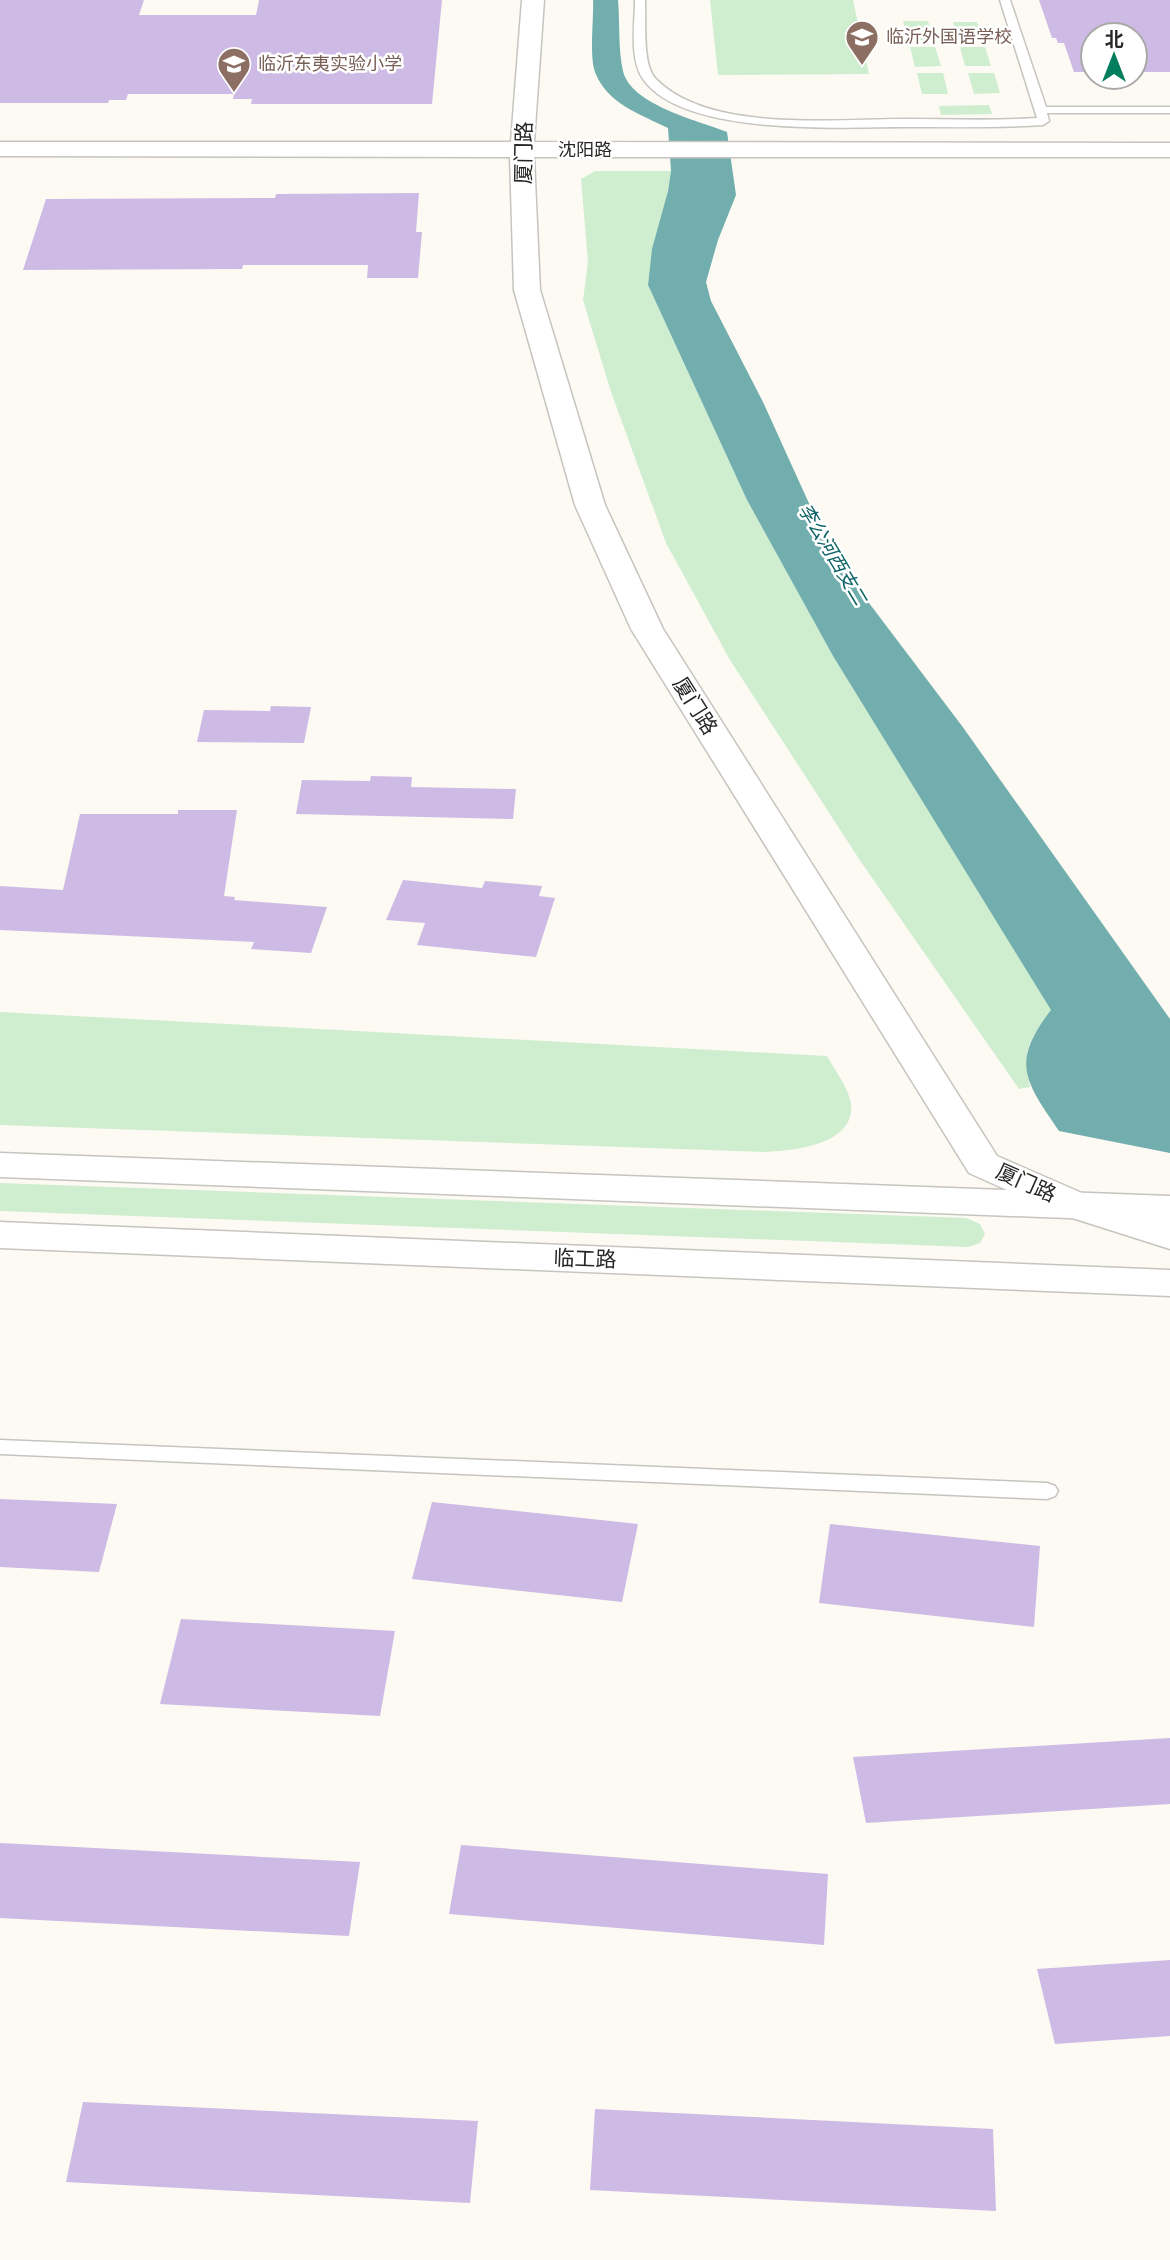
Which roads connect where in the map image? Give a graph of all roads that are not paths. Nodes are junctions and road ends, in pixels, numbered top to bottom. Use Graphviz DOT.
graph roads {
  1 [pos="533,0"];
  2 [pos="640,0"];
  3 [pos="1005,0"];
  4 [pos="1041,110"];
  5 [pos="1170,110"];
  6 [pos="0,149"];
  7 [pos="522,150"];
  8 [pos="1170,150"];
  9 [pos="0,1165"];
  10 [pos="1077,1206"];
  11 [pos="1170,1209"];
  12 [pos="0,1235"];
  13 [pos="1170,1236"];
  14 [pos="1170,1283"];
  15 [pos="0,1447"];
  16 [pos="1047,1490"];
  1 -- 7 [label="street, 厦门路"];
  2 -- 4 [label="lane"];
  3 -- 4 [label="lane"];
  4 -- 5 [label="lane"];
  6 -- 7 [label="street, 沈阳路"];
  7 -- 8 [label="street, 沈阳路"];
  7 -- 10 [label="street, 厦门路"];
  9 -- 10 [label="street"];
  10 -- 11 [label="street"];
  10 -- 13 [label="street, 厦门路"];
  12 -- 14 [label="street, 临工路"];
  15 -- 16 [label="lane"];
}
